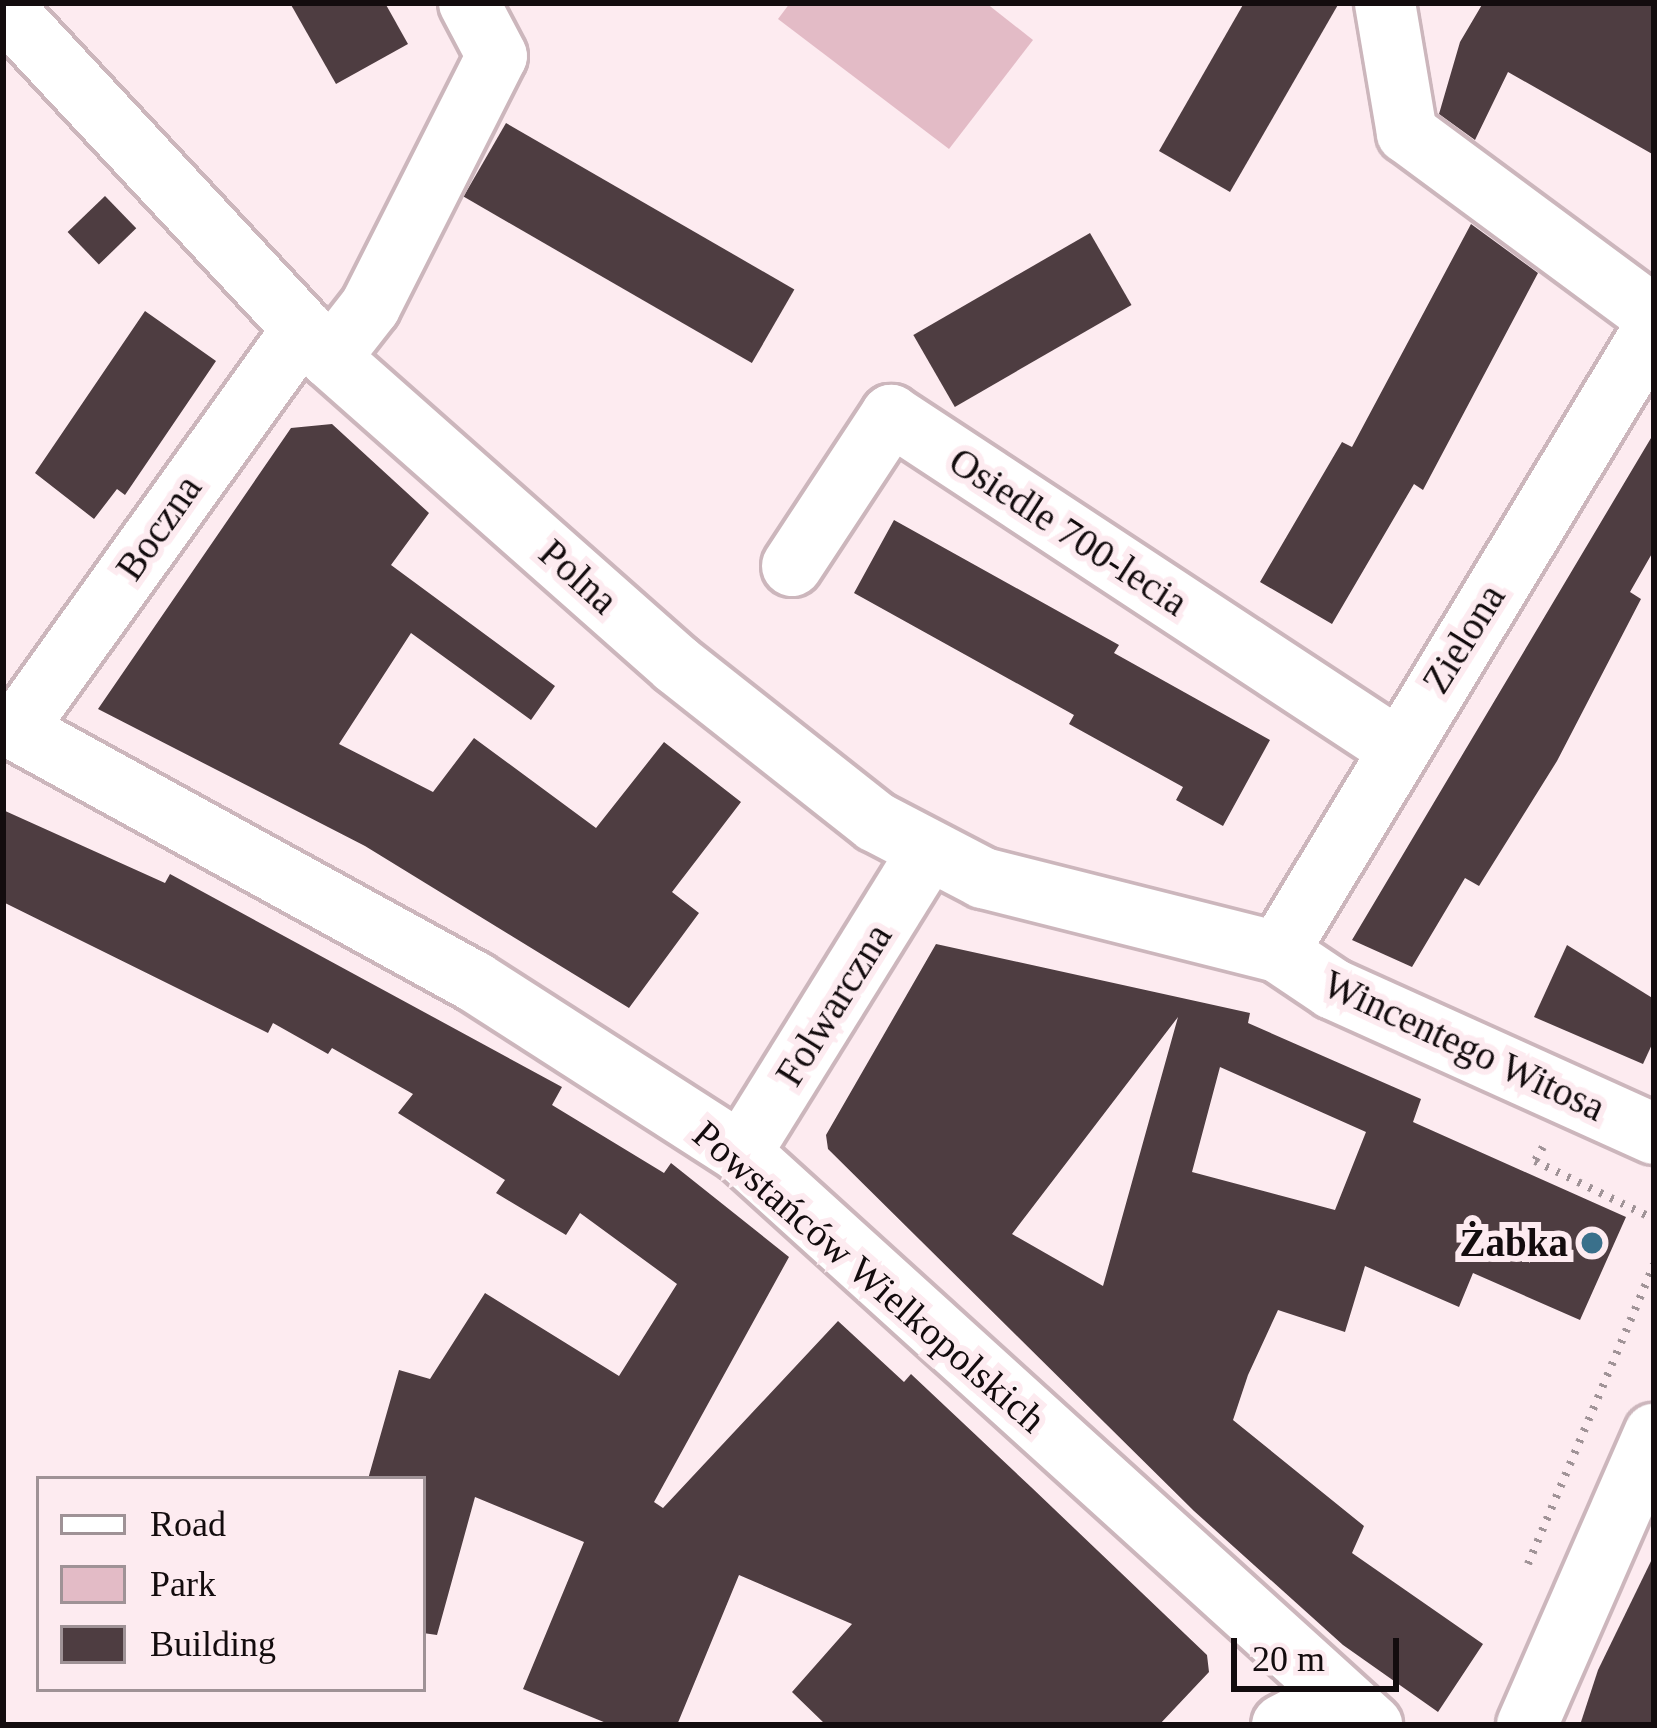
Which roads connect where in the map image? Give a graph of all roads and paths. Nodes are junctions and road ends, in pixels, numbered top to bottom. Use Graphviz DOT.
graph roads {
  1 [pos="469,3"];
  2 [pos="1384,3"];
  3 [pos="3,7"];
  4 [pos="1654,316"];
  5 [pos="1654,328"];
  6 [pos="317,344"];
  7 [pos="792,566"];
  8 [pos="10,725"];
  9 [pos="1396,748"];
  10 [pos="926,855"];
  11 [pos="1278,952"];
  12 [pos="1525,1131"];
  13 [pos="1654,1134"];
  14 [pos="1546,1141"];
  15 [pos="741,1154"];
  16 [pos="1654,1434"];
  17 [pos="1355,1711"];
  18 [pos="1282,1725"];
  19 [pos="1527,1725"];
  1 -- 6 [label="street, Boczna"];
  2 -- 4 [label="street"];
  3 -- 6 [label="street, Polna"];
  5 -- 9 [label="street, Zielona"];
  6 -- 8 [label="street, Boczna"];
  6 -- 10 [label="street, Polna"];
  7 -- 9 [label="street, Osiedle 700-lecia"];
  8 -- 15 [label="street, Powstańców Wielkopolskich"];
  9 -- 11 [label="street, Zielona"];
  10 -- 11 [label="street, Polna"];
  10 -- 15 [label="street, Folwarczna"];
  11 -- 13 [label="street, Wincentego Witosa"];
  12 -- 14 [label="path"];
  15 -- 17 [label="street, Powstańców Wielkopolskich"];
  16 -- 19 [label="street"];
  17 -- 18 [label="street"];
}
